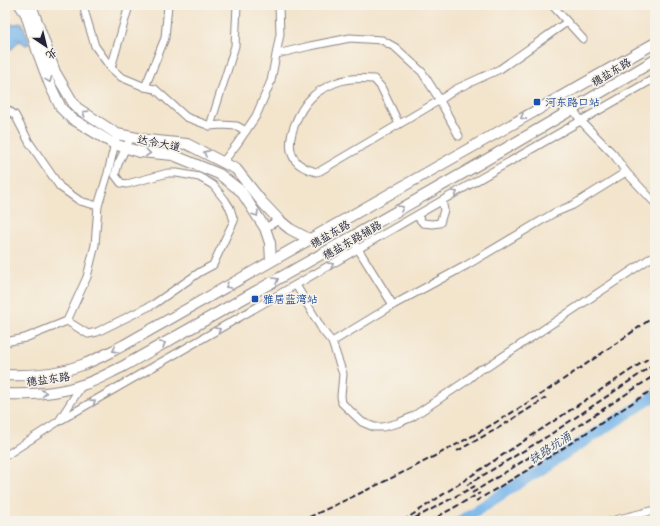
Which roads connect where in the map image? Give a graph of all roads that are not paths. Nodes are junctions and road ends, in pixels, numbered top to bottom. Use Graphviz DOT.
graph roads {
  1 [pos="20,5"];
  2 [pos="31,5"];
  3 [pos="84,5"];
  4 [pos="127,5"];
  5 [pos="168,5"];
  6 [pos="237,5"];
  7 [pos="280,5"];
  8 [pos="552,5"];
  9 [pos="33,21"];
  10 [pos="567,22"];
  11 [pos="583,39"];
  12 [pos="655,43"];
  13 [pos="276,54"];
  14 [pos="655,60"];
  15 [pos="110,68"];
  16 [pos="655,78"];
  17 [pos="145,88"];
  18 [pos="440,100"];
  19 [pos="5,108"];
  20 [pos="573,109"];
  21 [pos="581,121"];
  22 [pos="399,124"];
  23 [pos="210,126"];
  24 [pos="246,131"];
  25 [pos="117,134"];
  26 [pos="459,136"];
  27 [pos="131,137"];
  28 [pos="114,144"];
  29 [pos="126,148"];
  30 [pos="223,162"];
  31 [pos="626,172"];
  32 [pos="442,201"];
  33 [pos="655,203"];
  34 [pos="98,206"];
  35 [pos="417,216"];
  36 [pos="279,220"];
  37 [pos="265,228"];
  38 [pos="352,236"];
  39 [pos="309,239"];
  40 [pos="358,249"];
  41 [pos="655,255"];
  42 [pos="271,261"];
  43 [pos="296,285"];
  44 [pos="393,305"];
  45 [pos="67,321"];
  46 [pos="5,342"];
  47 [pos="332,342"];
  48 [pos="5,375"];
  49 [pos="82,385"];
  50 [pos="5,394"];
  51 [pos="59,421"];
  52 [pos="5,456"];
  53 [pos="655,510"];
  54 [pos="612,521"];
  1 -- 9 [label="main road, 达令大道"];
  2 -- 9 [label="main road, 达令大道"];
  3 -- 15 [label="street"];
  4 -- 15 [label="street"];
  5 -- 17 [label="street"];
  6 -- 23 [label="street"];
  7 -- 13 [label="street"];
  8 -- 10 [label="street"];
  25 -- 9 [label="main road, 达令大道, one-way"];
  9 -- 28 [label="main road, 达令大道, one-way"];
  10 -- 11 [label="street"];
  10 -- 18 [label="street"];
  12 -- 39 [label="main road, 穗盐东路, one-way"];
  13 -- 18 [label="street"];
  13 -- 24 [label="street"];
  14 -- 20 [label="main road, 穗盐东路"];
  15 -- 17 [label="street"];
  16 -- 21 [label="street, 穗盐东路辅路"];
  17 -- 23 [label="street"];
  18 -- 22 [label="street"];
  18 -- 26 [label="street"];
  19 -- 34 [label="street"];
  20 -- 21 [label="street"];
  38 -- 20 [label="main road, 穗盐东路, one-way"];
  21 -- 31 [label="street"];
  32 -- 21 [label="street, 穗盐东路辅路, one-way"];
  22 -- 22 [label="street"];
  23 -- 24 [label="street"];
  24 -- 30 [label="street"];
  25 -- 27 [label="main road, 达令大道"];
  25 -- 28 [label="street"];
  27 -- 29 [label="street"];
  30 -- 27 [label="main road, 达令大道, one-way"];
  28 -- 29 [label="main road, 达令大道"];
  28 -- 34 [label="street"];
  29 -- 37 [label="main road, 达令大道, one-way"];
  29 -- 45 [label="street"];
  30 -- 36 [label="main road, 达令大道"];
  31 -- 33 [label="street"];
  31 -- 44 [label="street"];
  32 -- 35 [label="street, 穗盐东路辅路"];
  32 -- 35 [label="street"];
  34 -- 45 [label="street"];
  35 -- 40 [label="street, 穗盐东路辅路"];
  36 -- 37 [label="street"];
  36 -- 39 [label="main road, 达令大道"];
  37 -- 42 [label="main road, 达令大道"];
  38 -- 40 [label="street"];
  49 -- 38 [label="main road, 穗盐东路, one-way"];
  39 -- 42 [label="main road, 穗盐东路"];
  43 -- 40 [label="street, 穗盐东路辅路, one-way"];
  40 -- 44 [label="street"];
  41 -- 47 [label="street"];
  42 -- 48 [label="main road, 穗盐东路, one-way"];
  43 -- 47 [label="street"];
  51 -- 43 [label="street, 穗盐东路辅路, one-way"];
  44 -- 47 [label="street"];
  45 -- 46 [label="street"];
  50 -- 49 [label="main road, 穗盐东路, one-way"];
  49 -- 51 [label="street"];
  51 -- 52 [label="street, 穗盐东路辅路"];
  53 -- 54 [label="street"];
}
